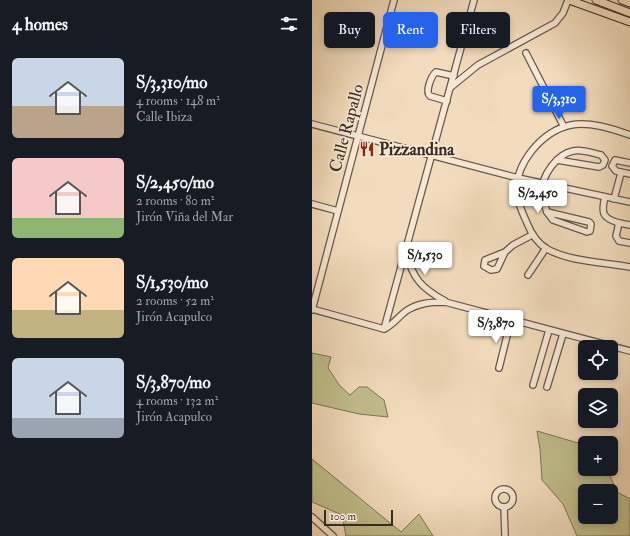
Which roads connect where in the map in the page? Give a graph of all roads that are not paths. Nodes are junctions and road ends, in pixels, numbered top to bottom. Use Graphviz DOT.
graph roads {
  1 [pos="394,0"];
  2 [pos="474,0"];
  3 [pos="568,0"];
  4 [pos="596,0"];
  5 [pos="622,0"];
  6 [pos="630,3"];
  7 [pos="630,13"];
  8 [pos="630,22"];
  9 [pos="526,53"];
  10 [pos="454,76"];
  11 [pos="451,88"];
  12 [pos="447,101"];
  13 [pos="312,124"];
  14 [pos="564,127"];
  15 [pos="630,135"];
  16 [pos="358,137"];
  17 [pos="432,156"];
  18 [pos="557,160"];
  19 [pos="630,163"];
  20 [pos="621,173"];
  21 [pos="630,174"];
  22 [pos="518,178"];
  23 [pos="543,184"];
  24 [pos="605,197"];
  25 [pos="614,199"];
  26 [pos="630,202"];
  27 [pos="312,204"];
  28 [pos="338,211"];
  29 [pos="547,212"];
  30 [pos="619,223"];
  31 [pos="630,225"];
  32 [pos="532,235"];
  33 [pos="630,243"];
  34 [pos="546,248"];
  35 [pos="406,249"];
  36 [pos="505,252"];
  37 [pos="630,267"];
  38 [pos="528,275"];
  39 [pos="312,285"];
  40 [pos="318,287"];
  41 [pos="445,302"];
  42 [pos="312,310"];
  43 [pos="511,320"];
  44 [pos="384,329"];
  45 [pos="548,330"];
  46 [pos="563,334"];
  47 [pos="629,351"];
  48 [pos="499,368"];
  49 [pos="533,385"];
  50 [pos="547,387"];
  51 [pos="504,508"];
  52 [pos="312,517"];
  53 [pos="333,536"];
  54 [pos="505,536"];
  1 -- 16 [label="street, Calle Rapallo"];
  2 -- 10 [label="street"];
  3 -- 8 [label="main road"];
  3 -- 11 [label="street"];
  4 -- 7 [label="main road"];
  5 -- 6 [label="main road"];
  9 -- 14 [label="street"];
  10 -- 11 [label="street"];
  10 -- 12 [label="street"];
  11 -- 12 [label="street"];
  12 -- 17 [label="street"];
  13 -- 16 [label="street"];
  14 -- 15 [label="street"];
  14 -- 22 [label="street"];
  16 -- 17 [label="street"];
  16 -- 28 [label="street, Calle Rapallo"];
  17 -- 22 [label="street"];
  17 -- 35 [label="street"];
  18 -- 18 [label="street"];
  18 -- 23 [label="street"];
  19 -- 20 [label="street"];
  20 -- 21 [label="street"];
  20 -- 25 [label="street"];
  22 -- 23 [label="street"];
  22 -- 32 [label="street"];
  23 -- 24 [label="street"];
  23 -- 29 [label="street"];
  24 -- 25 [label="street"];
  24 -- 30 [label="street"];
  25 -- 26 [label="street"];
  27 -- 28 [label="street"];
  28 -- 40 [label="street, Calle Rapallo"];
  29 -- 29 [label="street"];
  30 -- 31 [label="street"];
  30 -- 33 [label="street"];
  32 -- 34 [label="street"];
  32 -- 36 [label="street"];
  34 -- 37 [label="street"];
  34 -- 38 [label="street"];
  35 -- 41 [label="street"];
  35 -- 44 [label="street"];
  39 -- 40 [label="street"];
  40 -- 42 [label="street, Calle Rapallo"];
  41 -- 43 [label="street"];
  41 -- 44 [label="street"];
  42 -- 44 [label="street"];
  43 -- 45 [label="street"];
  43 -- 48 [label="street"];
  45 -- 46 [label="street"];
  45 -- 49 [label="street"];
  46 -- 47 [label="street"];
  46 -- 50 [label="street"];
  51 -- 54 [label="street"];
  52 -- 53 [label="street"];
}
